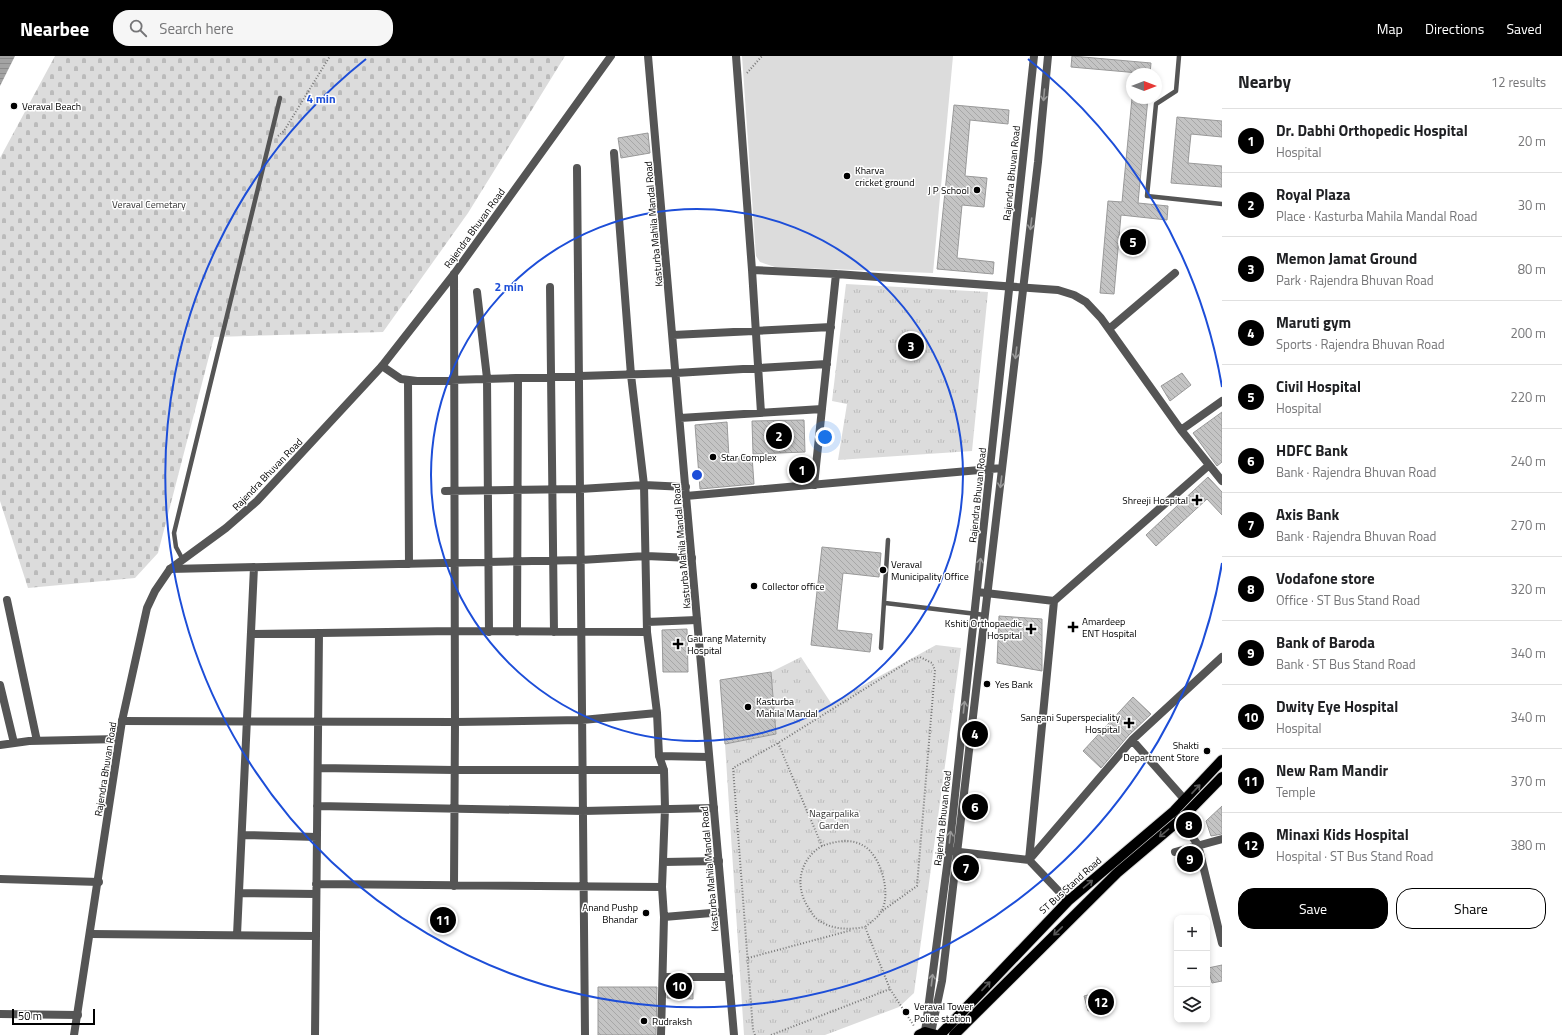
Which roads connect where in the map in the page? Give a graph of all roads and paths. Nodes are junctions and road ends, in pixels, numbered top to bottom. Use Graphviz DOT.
graph roads {
  1 [pos="330,56"];
  2 [pos="611,56"];
  3 [pos="648,56"];
  4 [pos="736,56"];
  5 [pos="762,56"];
  6 [pos="1034,56"];
  7 [pos="1048,56"];
  8 [pos="1179,56"];
  9 [pos="737,82"];
  10 [pos="280,98"];
  11 [pos="268,145"];
  12 [pos="614,153"];
  13 [pos="577,168"];
  14 [pos="1021,178"];
  15 [pos="1036,180"];
  16 [pos="1222,204"];
  17 [pos="752,270"];
  18 [pos="1174,273"];
  19 [pos="454,274"];
  20 [pos="836,274"];
  21 [pos="1009,286"];
  22 [pos="550,287"];
  23 [pos="1024,288"];
  24 [pos="477,292"];
  25 [pos="831,327"];
  26 [pos="1109,329"];
  27 [pos="755,331"];
  28 [pos="673,335"];
  29 [pos="827,364"];
  30 [pos="382,366"];
  31 [pos="757,369"];
  32 [pos="676,374"];
  33 [pos="631,375"];
  34 [pos="579,376"];
  35 [pos="551,377"];
  36 [pos="486,378"];
  37 [pos="518,378"];
  38 [pos="453,379"];
  39 [pos="408,381"];
  40 [pos="1222,402"];
  41 [pos="822,409"];
  42 [pos="761,413"];
  43 [pos="680,418"];
  44 [pos="1181,430"];
  45 [pos="1208,466"];
  46 [pos="1002,468"];
  47 [pos="990,469"];
  48 [pos="1222,481"];
  49 [pos="644,485"];
  50 [pos="814,485"];
  51 [pos="686,487"];
  52 [pos="552,489"];
  53 [pos="580,489"];
  54 [pos="488,490"];
  55 [pos="518,490"];
  56 [pos="450,491"];
  57 [pos="686,496"];
  58 [pos="888,540"];
  59 [pos="646,556"];
  60 [pos="692,558"];
  61 [pos="183,560"];
  62 [pos="581,560"];
  63 [pos="554,561"];
  64 [pos="489,562"];
  65 [pos="518,562"];
  66 [pos="454,563"];
  67 [pos="409,564"];
  68 [pos="254,567"];
  69 [pos="170,569"];
  70 [pos="977,592"];
  71 [pos="988,593"];
  72 [pos="7,600"];
  73 [pos="1054,601"];
  74 [pos="885,603"];
  75 [pos="975,613"];
  76 [pos="985,615"];
  77 [pos="697,620"];
  78 [pos="647,622"];
  79 [pos="454,632"];
  80 [pos="490,632"];
  81 [pos="517,632"];
  82 [pos="554,632"];
  83 [pos="581,632"];
  84 [pos="647,632"];
  85 [pos="319,633"];
  86 [pos="251,634"];
  87 [pos="881,648"];
  88 [pos="1221,661"];
  89 [pos="0,685"];
  90 [pos="657,713"];
  91 [pos="582,720"];
  92 [pos="122,721"];
  93 [pos="247,722"];
  94 [pos="318,722"];
  95 [pos="455,722"];
  96 [pos="120,739"];
  97 [pos="1132,740"];
  98 [pos="37,741"];
  99 [pos="778,742"];
  100 [pos="14,743"];
  101 [pos="0,745"];
  102 [pos="659,756"];
  103 [pos="709,756"];
  104 [pos="1222,760"];
  105 [pos="318,768"];
  106 [pos="962,769"];
  107 [pos="454,770"];
  108 [pos="583,770"];
  109 [pos="664,770"];
  110 [pos="1222,776"];
  111 [pos="1185,800"];
  112 [pos="317,806"];
  113 [pos="454,808"];
  114 [pos="665,808"];
  115 [pos="714,808"];
  116 [pos="583,811"];
  117 [pos="1174,811"];
  118 [pos="1181,819"];
  119 [pos="242,835"];
  120 [pos="317,837"];
  121 [pos="1222,839"];
  122 [pos="1198,845"];
  123 [pos="822,846"];
  124 [pos="953,852"];
  125 [pos="1175,852"];
  126 [pos="1029,860"];
  127 [pos="719,861"];
  128 [pos="664,862"];
  129 [pos="0,879"];
  130 [pos="99,882"];
  131 [pos="316,884"];
  132 [pos="454,886"];
  133 [pos="662,887"];
  134 [pos="584,888"];
  135 [pos="239,893"];
  136 [pos="316,894"];
  137 [pos="1068,901"];
  138 [pos="882,911"];
  139 [pos="723,912"];
  140 [pos="664,917"];
  141 [pos="865,926"];
  142 [pos="91,934"];
  143 [pos="237,935"];
  144 [pos="316,936"];
  145 [pos="1222,943"];
  146 [pos="748,958"];
  147 [pos="663,977"];
  148 [pos="729,977"];
  149 [pos="890,989"];
  150 [pos="0,1014"];
  151 [pos="78,1015"];
  152 [pos="928,1034"];
  153 [pos="74,1035"];
  154 [pos="315,1035"];
  155 [pos="585,1035"];
  156 [pos="661,1035"];
  157 [pos="734,1035"];
  158 [pos="755,1035"];
  159 [pos="771,1035"];
  160 [pos="954,1035"];
  1 -- 11 [label="path"];
  2 -- 19 [label="street, Rajendra Bhuvan Road"];
  3 -- 28 [label="street, Kasturba Mahila Mandal Road"];
  4 -- 9 [label="street"];
  5 -- 9 [label="path"];
  6 -- 14 [label="street, Rajendra Bhuvan Road"];
  7 -- 15 [label="street, one-way"];
  8 -- 16 [label="lane"];
  9 -- 17 [label="street"];
  10 -- 11 [label="lane"];
  11 -- 61 [label="lane"];
  12 -- 33 [label="street"];
  13 -- 34 [label="street"];
  14 -- 15 [label="street"];
  14 -- 21 [label="street, Rajendra Bhuvan Road"];
  15 -- 23 [label="street, one-way"];
  17 -- 20 [label="street"];
  17 -- 27 [label="street"];
  18 -- 26 [label="street"];
  19 -- 30 [label="street, Rajendra Bhuvan Road"];
  19 -- 38 [label="street"];
  20 -- 21 [label="street"];
  20 -- 25 [label="street"];
  21 -- 23 [label="street"];
  21 -- 47 [label="street, Rajendra Bhuvan Road"];
  22 -- 35 [label="street"];
  23 -- 26 [label="street"];
  23 -- 46 [label="street, one-way"];
  24 -- 36 [label="street"];
  25 -- 27 [label="street"];
  25 -- 29 [label="street"];
  26 -- 44 [label="street"];
  27 -- 28 [label="street"];
  27 -- 31 [label="street"];
  28 -- 32 [label="street, Kasturba Mahila Mandal Road"];
  29 -- 31 [label="street"];
  29 -- 41 [label="street"];
  30 -- 39 [label="street"];
  30 -- 61 [label="street, Rajendra Bhuvan Road"];
  31 -- 32 [label="street"];
  31 -- 42 [label="street"];
  32 -- 33 [label="street"];
  32 -- 43 [label="street, Kasturba Mahila Mandal Road"];
  33 -- 34 [label="street"];
  33 -- 49 [label="street"];
  34 -- 35 [label="street"];
  34 -- 53 [label="street"];
  35 -- 37 [label="street"];
  35 -- 52 [label="street"];
  36 -- 37 [label="street"];
  36 -- 38 [label="street"];
  36 -- 54 [label="street"];
  37 -- 55 [label="street"];
  38 -- 39 [label="street"];
  38 -- 56 [label="street"];
  39 -- 67 [label="street"];
  40 -- 44 [label="street"];
  41 -- 42 [label="street"];
  41 -- 50 [label="street"];
  42 -- 43 [label="street"];
  43 -- 51 [label="street, Kasturba Mahila Mandal Road"];
  44 -- 45 [label="street"];
  45 -- 48 [label="street"];
  45 -- 73 [label="street"];
  46 -- 47 [label="street"];
  46 -- 71 [label="street, one-way"];
  47 -- 50 [label="street"];
  70 -- 47 [label="street, Rajendra Bhuvan Road, one-way"];
  49 -- 51 [label="street"];
  49 -- 53 [label="street"];
  49 -- 59 [label="street"];
  50 -- 57 [label="street"];
  51 -- 57 [label="street, Kasturba Mahila Mandal Road"];
  52 -- 53 [label="street"];
  52 -- 55 [label="street"];
  52 -- 63 [label="street"];
  53 -- 62 [label="street"];
  54 -- 55 [label="street"];
  54 -- 56 [label="street"];
  54 -- 64 [label="street"];
  55 -- 65 [label="street"];
  56 -- 66 [label="street"];
  57 -- 60 [label="street, Kasturba Mahila Mandal Road"];
  58 -- 74 [label="lane"];
  59 -- 60 [label="street"];
  59 -- 62 [label="street"];
  59 -- 78 [label="street"];
  60 -- 77 [label="street, Kasturba Mahila Mandal Road"];
  61 -- 69 [label="street, Rajendra Bhuvan Road"];
  62 -- 63 [label="street"];
  62 -- 83 [label="street"];
  63 -- 65 [label="street"];
  63 -- 82 [label="street"];
  64 -- 65 [label="street"];
  64 -- 66 [label="street"];
  64 -- 80 [label="street"];
  65 -- 81 [label="street"];
  66 -- 67 [label="street"];
  66 -- 79 [label="street"];
  67 -- 68 [label="street"];
  68 -- 69 [label="street"];
  68 -- 86 [label="street"];
  69 -- 92 [label="street, Rajendra Bhuvan Road"];
  70 -- 71 [label="street"];
  70 -- 75 [label="street, Rajendra Bhuvan Road"];
  71 -- 73 [label="street"];
  71 -- 76 [label="street"];
  72 -- 98 [label="street"];
  73 -- 126 [label="street"];
  74 -- 75 [label="lane"];
  74 -- 87 [label="lane"];
  75 -- 76 [label="lane"];
  106 -- 75 [label="street, Rajendra Bhuvan Road, one-way"];
  76 -- 106 [label="street"];
  77 -- 78 [label="street"];
  77 -- 103 [label="street, Kasturba Mahila Mandal Road"];
  78 -- 84 [label="street"];
  79 -- 80 [label="street"];
  79 -- 85 [label="street"];
  79 -- 95 [label="street"];
  80 -- 81 [label="street"];
  81 -- 82 [label="street"];
  82 -- 83 [label="street"];
  83 -- 84 [label="street"];
  83 -- 91 [label="street"];
  84 -- 90 [label="street"];
  85 -- 86 [label="street"];
  85 -- 94 [label="street"];
  86 -- 93 [label="street"];
  88 -- 97 [label="street"];
  89 -- 100 [label="street"];
  90 -- 91 [label="street"];
  90 -- 102 [label="street"];
  91 -- 95 [label="street"];
  91 -- 108 [label="street"];
  92 -- 93 [label="street"];
  92 -- 96 [label="street, Rajendra Bhuvan Road"];
  93 -- 94 [label="street"];
  93 -- 119 [label="street"];
  94 -- 95 [label="street"];
  94 -- 105 [label="street"];
  95 -- 107 [label="street"];
  96 -- 98 [label="street"];
  96 -- 130 [label="street, Rajendra Bhuvan Road"];
  97 -- 111 [label="street"];
  97 -- 126 [label="street"];
  98 -- 100 [label="street"];
  99 -- 123 [label="path"];
  99 -- 138 [label="path"];
  99 -- 146 [label="path"];
  100 -- 101 [label="street"];
  102 -- 103 [label="street"];
  102 -- 109 [label="street"];
  103 -- 115 [label="street, Kasturba Mahila Mandal Road"];
  111 -- 104 [label="main road, ST Bus Stand Road, one-way"];
  105 -- 107 [label="street"];
  105 -- 112 [label="street"];
  106 -- 124 [label="street, Rajendra Bhuvan Road"];
  107 -- 108 [label="street"];
  107 -- 113 [label="street"];
  108 -- 109 [label="street"];
  108 -- 116 [label="street"];
  109 -- 114 [label="street"];
  110 -- 118 [label="main road"];
  111 -- 117 [label="main road, ST Bus Stand Road"];
  112 -- 113 [label="street"];
  112 -- 120 [label="street"];
  113 -- 116 [label="street"];
  113 -- 132 [label="street"];
  114 -- 115 [label="street"];
  114 -- 116 [label="street"];
  114 -- 128 [label="street"];
  115 -- 127 [label="street, Kasturba Mahila Mandal Road"];
  116 -- 134 [label="street"];
  117 -- 118 [label="street"];
  137 -- 117 [label="main road, ST Bus Stand Road, one-way"];
  118 -- 122 [label="street"];
  118 -- 160 [label="main road, one-way"];
  119 -- 120 [label="street"];
  119 -- 135 [label="street"];
  120 -- 131 [label="street"];
  121 -- 122 [label="street"];
  122 -- 125 [label="street"];
  122 -- 145 [label="street"];
  123 -- 138 [label="path"];
  123 -- 141 [label="path"];
  124 -- 126 [label="street"];
  124 -- 152 [label="street, Rajendra Bhuvan Road"];
  126 -- 137 [label="street"];
  127 -- 128 [label="street"];
  127 -- 139 [label="street, Kasturba Mahila Mandal Road"];
  128 -- 133 [label="street"];
  129 -- 130 [label="street"];
  130 -- 142 [label="street, Rajendra Bhuvan Road"];
  131 -- 132 [label="street"];
  131 -- 136 [label="street"];
  132 -- 134 [label="street"];
  133 -- 134 [label="street"];
  133 -- 140 [label="street"];
  134 -- 155 [label="street"];
  135 -- 136 [label="street"];
  135 -- 143 [label="street"];
  136 -- 144 [label="street"];
  152 -- 137 [label="main road, ST Bus Stand Road, one-way"];
  138 -- 141 [label="path"];
  139 -- 140 [label="street"];
  139 -- 148 [label="street, Kasturba Mahila Mandal Road"];
  140 -- 147 [label="street"];
  141 -- 146 [label="path"];
  141 -- 149 [label="path"];
  142 -- 143 [label="street"];
  142 -- 151 [label="street, Rajendra Bhuvan Road"];
  143 -- 144 [label="street"];
  144 -- 154 [label="street"];
  146 -- 158 [label="path"];
  147 -- 148 [label="street"];
  147 -- 156 [label="street"];
  148 -- 157 [label="street, Kasturba Mahila Mandal Road"];
  149 -- 152 [label="path"];
  149 -- 159 [label="path"];
  150 -- 151 [label="street"];
  151 -- 153 [label="street, Rajendra Bhuvan Road"];
}
